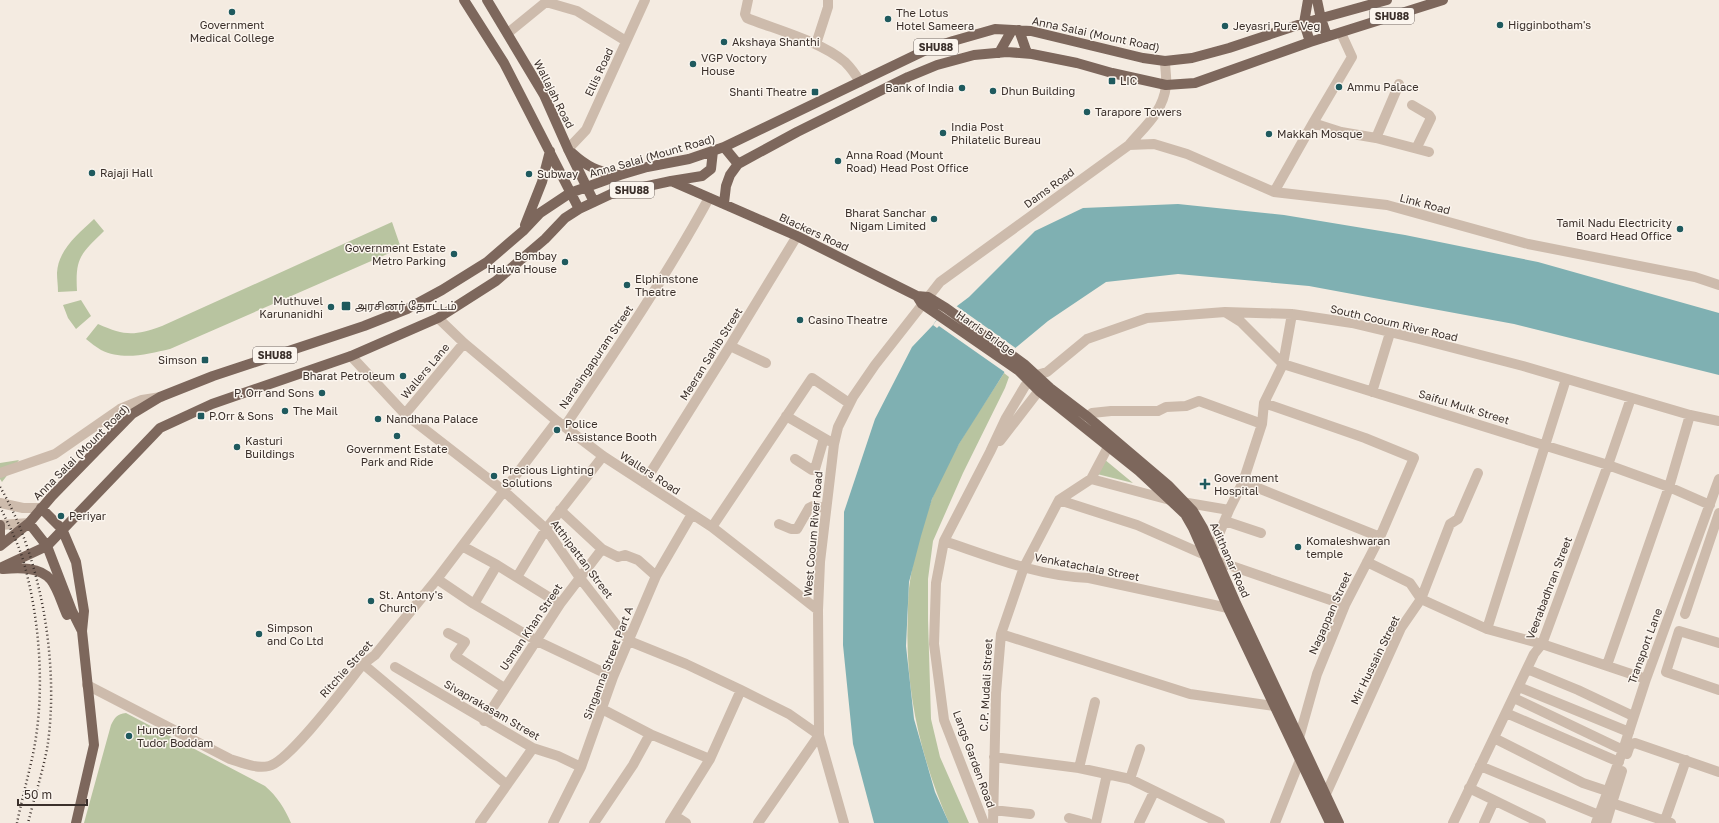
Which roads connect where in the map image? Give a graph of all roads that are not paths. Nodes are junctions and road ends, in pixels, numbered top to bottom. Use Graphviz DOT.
graph roads {
  1 [pos="464,0"];
  2 [pos="487,0"];
  3 [pos="644,0"];
  4 [pos="748,0"];
  5 [pos="828,0"];
  6 [pos="1308,0"];
  7 [pos="1318,0"];
  8 [pos="1387,0"];
  9 [pos="1443,0"];
  10 [pos="1321,19"];
  11 [pos="1304,23"];
  12 [pos="1015,30"];
  13 [pos="1341,32"];
  14 [pos="508,33"];
  15 [pos="1327,36"];
  16 [pos="626,41"];
  17 [pos="1310,42"];
  18 [pos="816,44"];
  19 [pos="999,53"];
  20 [pos="1027,53"];
  21 [pos="1165,61"];
  22 [pos="860,82"];
  23 [pos="1399,84"];
  24 [pos="1166,86"];
  25 [pos="1412,105"];
  26 [pos="1313,123"];
  27 [pos="1376,138"];
  28 [pos="1129,145"];
  29 [pos="724,147"];
  30 [pos="1417,148"];
  31 [pos="568,149"];
  32 [pos="550,151"];
  33 [pos="713,151"];
  34 [pos="1429,152"];
  35 [pos="738,164"];
  36 [pos="620,175"];
  37 [pos="671,181"];
  38 [pos="586,187"];
  39 [pos="1274,192"];
  40 [pos="570,193"];
  41 [pos="709,198"];
  42 [pos="594,202"];
  43 [pos="724,204"];
  44 [pos="579,209"];
  45 [pos="523,231"];
  46 [pos="797,236"];
  47 [pos="1719,285"];
  48 [pos="922,299"];
  49 [pos="943,311"];
  50 [pos="1225,312"];
  51 [pos="1292,314"];
  52 [pos="438,318"];
  53 [pos="1390,334"];
  54 [pos="464,343"];
  55 [pos="730,346"];
  56 [pos="351,356"];
  57 [pos="766,363"];
  58 [pos="1283,364"];
  59 [pos="1022,367"];
  60 [pos="1033,378"];
  61 [pos="1566,379"];
  62 [pos="1044,382"];
  63 [pos="1372,392"];
  64 [pos="162,397"];
  65 [pos="1631,398"];
  66 [pos="849,403"];
  67 [pos="1264,403"];
  68 [pos="405,414"];
  69 [pos="1690,415"];
  70 [pos="786,416"];
  71 [pos="1088,417"];
  72 [pos="1719,421"];
  73 [pos="561,424"];
  74 [pos="1262,424"];
  75 [pos="824,438"];
  76 [pos="834,444"];
  77 [pos="1545,444"];
  78 [pos="1108,447"];
  79 [pos="990,452"];
  80 [pos="603,456"];
  81 [pos="795,459"];
  82 [pos="1608,465"];
  83 [pos="0,473"];
  84 [pos="1478,473"];
  85 [pos="1091,479"];
  86 [pos="1719,479"];
  87 [pos="1243,482"];
  88 [pos="644,483"];
  89 [pos="1669,487"];
  90 [pos="504,491"];
  91 [pos="1059,500"];
  92 [pos="1170,500"];
  93 [pos="1184,501"];
  94 [pos="0,503"];
  95 [pos="1710,505"];
  96 [pos="41,508"];
  97 [pos="826,508"];
  98 [pos="560,510"];
  99 [pos="1229,510"];
  100 [pos="1719,513"];
  101 [pos="692,514"];
  102 [pos="1225,521"];
  103 [pos="29,523"];
  104 [pos="779,524"];
  105 [pos="0,525"];
  106 [pos="712,527"];
  107 [pos="62,529"];
  108 [pos="546,529"];
  109 [pos="1261,533"];
  110 [pos="0,537"];
  111 [pos="1380,537"];
  112 [pos="944,541"];
  113 [pos="0,546"];
  114 [pos="46,546"];
  115 [pos="462,546"];
  116 [pos="602,549"];
  117 [pos="1209,553"];
  118 [pos="1217,561"];
  119 [pos="1367,562"];
  120 [pos="497,565"];
  121 [pos="1024,567"];
  122 [pos="0,569"];
  123 [pos="656,576"];
  124 [pos="517,577"];
  125 [pos="580,578"];
  126 [pos="437,579"];
  127 [pos="1421,599"];
  128 [pos="474,604"];
  129 [pos="560,604"];
  130 [pos="1345,605"];
  131 [pos="1228,608"];
  132 [pos="818,610"];
  133 [pos="1685,614"];
  134 [pos="1487,629"];
  135 [pos="82,631"];
  136 [pos="448,633"];
  137 [pos="1001,634"];
  138 [pos="537,641"];
  139 [pos="629,641"];
  140 [pos="1719,643"];
  141 [pos="1542,644"];
  142 [pos="363,664"];
  143 [pos="1607,665"];
  144 [pos="395,667"];
  145 [pos="1527,669"];
  146 [pos="613,678"];
  147 [pos="1646,679"];
  148 [pos="88,685"];
  149 [pos="1519,687"];
  150 [pos="504,688"];
  151 [pos="741,690"];
  152 [pos="1719,690"];
  153 [pos="1514,698"];
  154 [pos="1095,702"];
  155 [pos="1274,706"];
  156 [pos="602,709"];
  157 [pos="1506,714"];
  158 [pos="1633,716"];
  159 [pos="484,720"];
  160 [pos="1629,732"];
  161 [pos="650,734"];
  162 [pos="819,735"];
  163 [pos="1299,738"];
  164 [pos="1494,738"];
  165 [pos="533,748"];
  166 [pos="1140,750"];
  167 [pos="1623,750"];
  168 [pos="994,757"];
  169 [pos="710,759"];
  170 [pos="1300,760"];
  171 [pos="1686,760"];
  172 [pos="1619,762"];
  173 [pos="1480,766"];
  174 [pos="581,767"];
  175 [pos="1079,768"];
  176 [pos="1719,772"];
  177 [pos="1107,774"];
  178 [pos="1130,779"];
  179 [pos="507,785"];
  180 [pos="1469,788"];
  181 [pos="1607,791"];
  182 [pos="1154,792"];
  183 [pos="1326,794"];
  184 [pos="1494,801"];
  185 [pos="1612,803"];
  186 [pos="994,810"];
  187 [pos="1030,814"];
  188 [pos="1069,818"];
  189 [pos="1204,819"];
  190 [pos="673,820"];
  191 [pos="1600,820"];
  192 [pos="1667,822"];
  193 [pos="76,823"];
  194 [pos="480,823"];
  195 [pos="553,823"];
  196 [pos="594,823"];
  197 [pos="686,823"];
  198 [pos="758,823"];
  199 [pos="844,823"];
  200 [pos="984,823"];
  201 [pos="993,823"];
  202 [pos="1088,823"];
  203 [pos="1096,823"];
  204 [pos="1139,823"];
  205 [pos="1220,823"];
  206 [pos="1274,823"];
  207 [pos="1330,823"];
  208 [pos="1339,823"];
  209 [pos="1453,823"];
  210 [pos="1484,823"];
  211 [pos="1540,823"];
  1 -- 32 [label="main road"];
  2 -- 14 [label="main road, Wallajah Road"];
  3 -- 16 [label="street, Ellis Road"];
  4 -- 18 [label="street"];
  5 -- 18 [label="street"];
  6 -- 11 [label="main road"];
  7 -- 10 [label="main road"];
  8 -- 10 [label="main road, Anna Salai (Mount Road) / SHU88"];
  9 -- 13 [label="main road, SHU88"];
  10 -- 11 [label="main road, Anna Salai (Mount Road) / SHU88"];
  10 -- 15 [label="main road"];
  11 -- 17 [label="main road"];
  11 -- 21 [label="main road, Anna Salai (Mount Road) / SHU88"];
  12 -- 19 [label="main road"];
  12 -- 20 [label="main road"];
  12 -- 21 [label="main road, Anna Salai (Mount Road) / SHU88"];
  12 -- 22 [label="main road, Anna Salai (Mount Road) / SHU88"];
  13 -- 15 [label="main road, SHU88"];
  13 -- 26 [label="street"];
  14 -- 16 [label="street"];
  14 -- 31 [label="main road, Wallajah Road"];
  15 -- 17 [label="main road, SHU88"];
  16 -- 31 [label="street, Ellis Road"];
  17 -- 24 [label="main road, SHU88"];
  18 -- 22 [label="street"];
  19 -- 20 [label="main road, SHU88"];
  19 -- 35 [label="main road, SHU88"];
  20 -- 24 [label="main road, SHU88"];
  21 -- 24 [label="street, Dams Road"];
  22 -- 29 [label="main road, Anna Salai (Mount Road) / SHU88"];
  23 -- 27 [label="street"];
  24 -- 28 [label="street, Dams Road"];
  25 -- 30 [label="street"];
  26 -- 27 [label="street"];
  26 -- 39 [label="street"];
  27 -- 30 [label="street"];
  28 -- 39 [label="street, Link Road"];
  28 -- 48 [label="street, Dams Road"];
  29 -- 33 [label="main road, Anna Salai (Mount Road) / SHU88"];
  29 -- 35 [label="main road"];
  30 -- 34 [label="street"];
  31 -- 36 [label="main road"];
  31 -- 38 [label="main road, Wallajah Road"];
  32 -- 40 [label="main road"];
  32 -- 45 [label="main road"];
  33 -- 36 [label="main road, Anna Salai (Mount Road) / SHU88"];
  33 -- 37 [label="main road"];
  35 -- 43 [label="main road"];
  36 -- 38 [label="main road, Anna Salai (Mount Road) / SHU88"];
  37 -- 41 [label="main road, Blackers Road"];
  37 -- 42 [label="main road, SHU88"];
  38 -- 40 [label="main road, Anna Salai (Mount Road) / SHU88"];
  38 -- 42 [label="main road, Wallajah Road"];
  39 -- 47 [label="street, Link Road"];
  40 -- 44 [label="main road"];
  40 -- 45 [label="main road, Anna Salai (Mount Road) / SHU88"];
  41 -- 43 [label="main road, Blackers Road"];
  41 -- 73 [label="street, Narasingapuram Street"];
  42 -- 44 [label="main road, SHU88"];
  43 -- 46 [label="main road, Blackers Road"];
  44 -- 52 [label="main road, SHU88"];
  45 -- 64 [label="main road, Anna Salai (Mount Road) / SHU88"];
  46 -- 48 [label="main road, Blackers Road"];
  46 -- 55 [label="street, Meeran Sahib Street"];
  48 -- 49 [label="main road, Blackers Road"];
  48 -- 66 [label="street, West Cooum River Road"];
  49 -- 59 [label="main road, Harris Bridge"];
  50 -- 51 [label="street, South Cooum River Road"];
  50 -- 58 [label="street, Saiful Mulk Street"];
  50 -- 62 [label="street, South Cooum River Road"];
  51 -- 53 [label="street, South Cooum River Road"];
  51 -- 58 [label="street"];
  52 -- 54 [label="street, Wallers Road"];
  52 -- 56 [label="main road, SHU88"];
  53 -- 61 [label="street, South Cooum River Road"];
  53 -- 63 [label="street"];
  54 -- 68 [label="street, Wallers Lane"];
  54 -- 73 [label="street, Wallers Road"];
  55 -- 57 [label="street"];
  55 -- 88 [label="street, Meeran Sahib Street"];
  56 -- 68 [label="street, Atthipattan Street"];
  56 -- 107 [label="main road, SHU88"];
  58 -- 63 [label="street, Saiful Mulk Street"];
  58 -- 67 [label="street"];
  59 -- 60 [label="main road, Adithanar Road"];
  60 -- 62 [label="main road, Adithanar Road"];
  60 -- 79 [label="street, Langs Garden Road"];
  61 -- 65 [label="street, South Cooum River Road"];
  61 -- 77 [label="street"];
  62 -- 71 [label="main road, Adithanar Road"];
  62 -- 78 [label="main road, Adithanar Road"];
  62 -- 79 [label="street, Langs Garden Road"];
  63 -- 77 [label="street, Saiful Mulk Street"];
  64 -- 83 [label="street"];
  64 -- 96 [label="main road, Anna Salai (Mount Road) / SHU88"];
  65 -- 69 [label="street, South Cooum River Road"];
  65 -- 82 [label="street, Veerabadhran Street"];
  66 -- 70 [label="street"];
  66 -- 76 [label="street, West Cooum River Road"];
  67 -- 74 [label="street"];
  67 -- 111 [label="street, Nagappan Street"];
  68 -- 90 [label="street, Atthipattan Street"];
  69 -- 72 [label="street, South Cooum River Road"];
  69 -- 89 [label="street"];
  70 -- 75 [label="street"];
  70 -- 106 [label="street"];
  71 -- 74 [label="street"];
  71 -- 93 [label="main road, Adithanar Road"];
  73 -- 80 [label="street, Wallers Road"];
  73 -- 90 [label="street, Ritchie Street"];
  74 -- 87 [label="street"];
  75 -- 76 [label="street"];
  75 -- 81 [label="street"];
  76 -- 97 [label="street, West Cooum River Road"];
  77 -- 82 [label="street, Saiful Mulk Street"];
  77 -- 134 [label="street"];
  78 -- 85 [label="street"];
  78 -- 92 [label="main road, Adithanar Road"];
  79 -- 112 [label="street, Langs Garden Road"];
  80 -- 88 [label="street, Wallers Road"];
  80 -- 98 [label="street"];
  82 -- 89 [label="street, Saiful Mulk Street"];
  82 -- 141 [label="street, Veerabadhran Street"];
  84 -- 127 [label="street, Mir Hussain Street"];
  85 -- 91 [label="street, C.P. Mudali Street"];
  85 -- 92 [label="street"];
  86 -- 95 [label="street, Transport Lane"];
  87 -- 99 [label="street"];
  87 -- 111 [label="street"];
  88 -- 101 [label="street, Wallers Road"];
  89 -- 95 [label="street, Saiful Mulk Street"];
  89 -- 143 [label="street"];
  90 -- 108 [label="street, Atthipattan Street"];
  90 -- 115 [label="street, Ritchie Street"];
  91 -- 117 [label="street"];
  91 -- 121 [label="street, C.P. Mudali Street"];
  92 -- 93 [label="street"];
  92 -- 117 [label="main road, Adithanar Road"];
  93 -- 99 [label="street"];
  93 -- 117 [label="main road, Adithanar Road"];
  94 -- 96 [label="street"];
  95 -- 147 [label="street, Transport Lane"];
  96 -- 103 [label="main road, Anna Salai (Mount Road) / SHU88"];
  96 -- 107 [label="main road"];
  97 -- 104 [label="street"];
  97 -- 132 [label="street, West Cooum River Road"];
  98 -- 108 [label="street"];
  98 -- 116 [label="street"];
  99 -- 102 [label="street"];
  100 -- 133 [label="street"];
  101 -- 106 [label="street, Wallers Road"];
  101 -- 123 [label="street, Singanna Street Part A"];
  102 -- 109 [label="street"];
  102 -- 117 [label="street"];
  103 -- 105 [label="street"];
  103 -- 113 [label="main road, Anna Salai (Mount Road) / SHU88"];
  103 -- 114 [label="main road"];
  105 -- 110 [label="main road"];
  106 -- 132 [label="street, Wallers Road"];
  107 -- 114 [label="main road, SHU88"];
  107 -- 135 [label="main road"];
  108 -- 124 [label="street"];
  108 -- 125 [label="street, Atthipattan Street"];
  111 -- 119 [label="street, Nagappan Street"];
  112 -- 121 [label="street, Venkatachala Street"];
  112 -- 200 [label="street, Langs Garden Road"];
  114 -- 122 [label="main road, SHU88"];
  114 -- 135 [label="main road"];
  115 -- 120 [label="street"];
  115 -- 126 [label="street, Ritchie Street"];
  116 -- 123 [label="street"];
  116 -- 125 [label="street, Usman Khan Street"];
  117 -- 118 [label="main road, Adithanar Road"];
  117 -- 131 [label="main road, Adithanar Road"];
  118 -- 130 [label="street"];
  118 -- 163 [label="main road, Adithanar Road"];
  119 -- 127 [label="street"];
  119 -- 130 [label="street, Nagappan Street"];
  120 -- 124 [label="street"];
  120 -- 128 [label="street"];
  121 -- 131 [label="street, Venkatachala Street"];
  121 -- 137 [label="street, C.P. Mudali Street"];
  122 -- 135 [label="main road"];
  123 -- 139 [label="street, Singanna Street Part A"];
  124 -- 129 [label="street"];
  125 -- 129 [label="street, Usman Khan Street"];
  125 -- 139 [label="street, Atthipattan Street"];
  126 -- 128 [label="street"];
  126 -- 142 [label="street, Ritchie Street"];
  127 -- 134 [label="street"];
  127 -- 183 [label="street, Mir Hussain Street"];
  128 -- 138 [label="street"];
  129 -- 138 [label="street, Usman Khan Street"];
  130 -- 163 [label="street, Nagappan Street"];
  131 -- 155 [label="main road, Adithanar Road"];
  132 -- 162 [label="street, West Cooum River Road"];
  134 -- 141 [label="street"];
  135 -- 148 [label="main road"];
  136 -- 150 [label="street"];
  137 -- 155 [label="street"];
  137 -- 168 [label="street, C.P. Mudali Street"];
  138 -- 146 [label="street"];
  138 -- 150 [label="street, Usman Khan Street"];
  139 -- 146 [label="street, Singanna Street Part A"];
  139 -- 151 [label="street"];
  140 -- 152 [label="street"];
  141 -- 143 [label="street"];
  141 -- 145 [label="street, Veerabadhran Street"];
  142 -- 148 [label="street, Ritchie Street"];
  142 -- 179 [label="street"];
  143 -- 147 [label="street"];
  144 -- 159 [label="street, Sivaprakasam Street"];
  145 -- 149 [label="street, Veerabadhran Street"];
  145 -- 158 [label="street"];
  146 -- 156 [label="street, Singanna Street Part A"];
  147 -- 158 [label="street, Transport Lane"];
  148 -- 193 [label="main road"];
  149 -- 153 [label="street, Veerabadhran Street"];
  149 -- 160 [label="street"];
  150 -- 159 [label="street, Usman Khan Street"];
  151 -- 162 [label="street"];
  151 -- 169 [label="street"];
  153 -- 157 [label="street, Veerabadhran Street"];
  153 -- 167 [label="street"];
  154 -- 175 [label="street"];
  155 -- 170 [label="main road, Adithanar Road"];
  156 -- 161 [label="street"];
  156 -- 174 [label="street, Singanna Street Part A"];
  157 -- 164 [label="street, Veerabadhran Street"];
  157 -- 172 [label="street"];
  158 -- 160 [label="street, Transport Lane"];
  159 -- 165 [label="street, Sivaprakasam Street"];
  160 -- 167 [label="street, Transport Lane"];
  161 -- 169 [label="street"];
  161 -- 196 [label="street"];
  162 -- 198 [label="street"];
  162 -- 199 [label="street, West Cooum River Road"];
  163 -- 183 [label="main road, Adithanar Road"];
  164 -- 173 [label="street, Veerabadhran Street"];
  164 -- 181 [label="street"];
  165 -- 174 [label="street, Sivaprakasam Street"];
  165 -- 179 [label="street"];
  166 -- 178 [label="street"];
  167 -- 172 [label="street, Transport Lane"];
  168 -- 175 [label="street"];
  168 -- 186 [label="street, C.P. Mudali Street"];
  169 -- 190 [label="street"];
  170 -- 206 [label="street"];
  170 -- 207 [label="main road, Adithanar Road"];
  171 -- 176 [label="street"];
  171 -- 185 [label="street"];
  171 -- 192 [label="street"];
  172 -- 181 [label="street, Transport Lane"];
  173 -- 180 [label="street, Veerabadhran Street"];
  173 -- 191 [label="street"];
  174 -- 195 [label="street, Singanna Street Part A"];
  175 -- 177 [label="street"];
  177 -- 178 [label="street"];
  177 -- 203 [label="street"];
  178 -- 182 [label="street"];
  179 -- 194 [label="street"];
  180 -- 184 [label="street"];
  180 -- 209 [label="street, Veerabadhran Street"];
  181 -- 191 [label="street, Transport Lane"];
  182 -- 189 [label="street"];
  182 -- 204 [label="street"];
  183 -- 208 [label="main road, Adithanar Road"];
  184 -- 210 [label="street"];
  184 -- 211 [label="street"];
  185 -- 191 [label="street"];
  185 -- 192 [label="street"];
  186 -- 187 [label="street"];
  186 -- 201 [label="street, C.P. Mudali Street"];
  188 -- 202 [label="street"];
  189 -- 205 [label="street"];
  190 -- 197 [label="street"];
}
